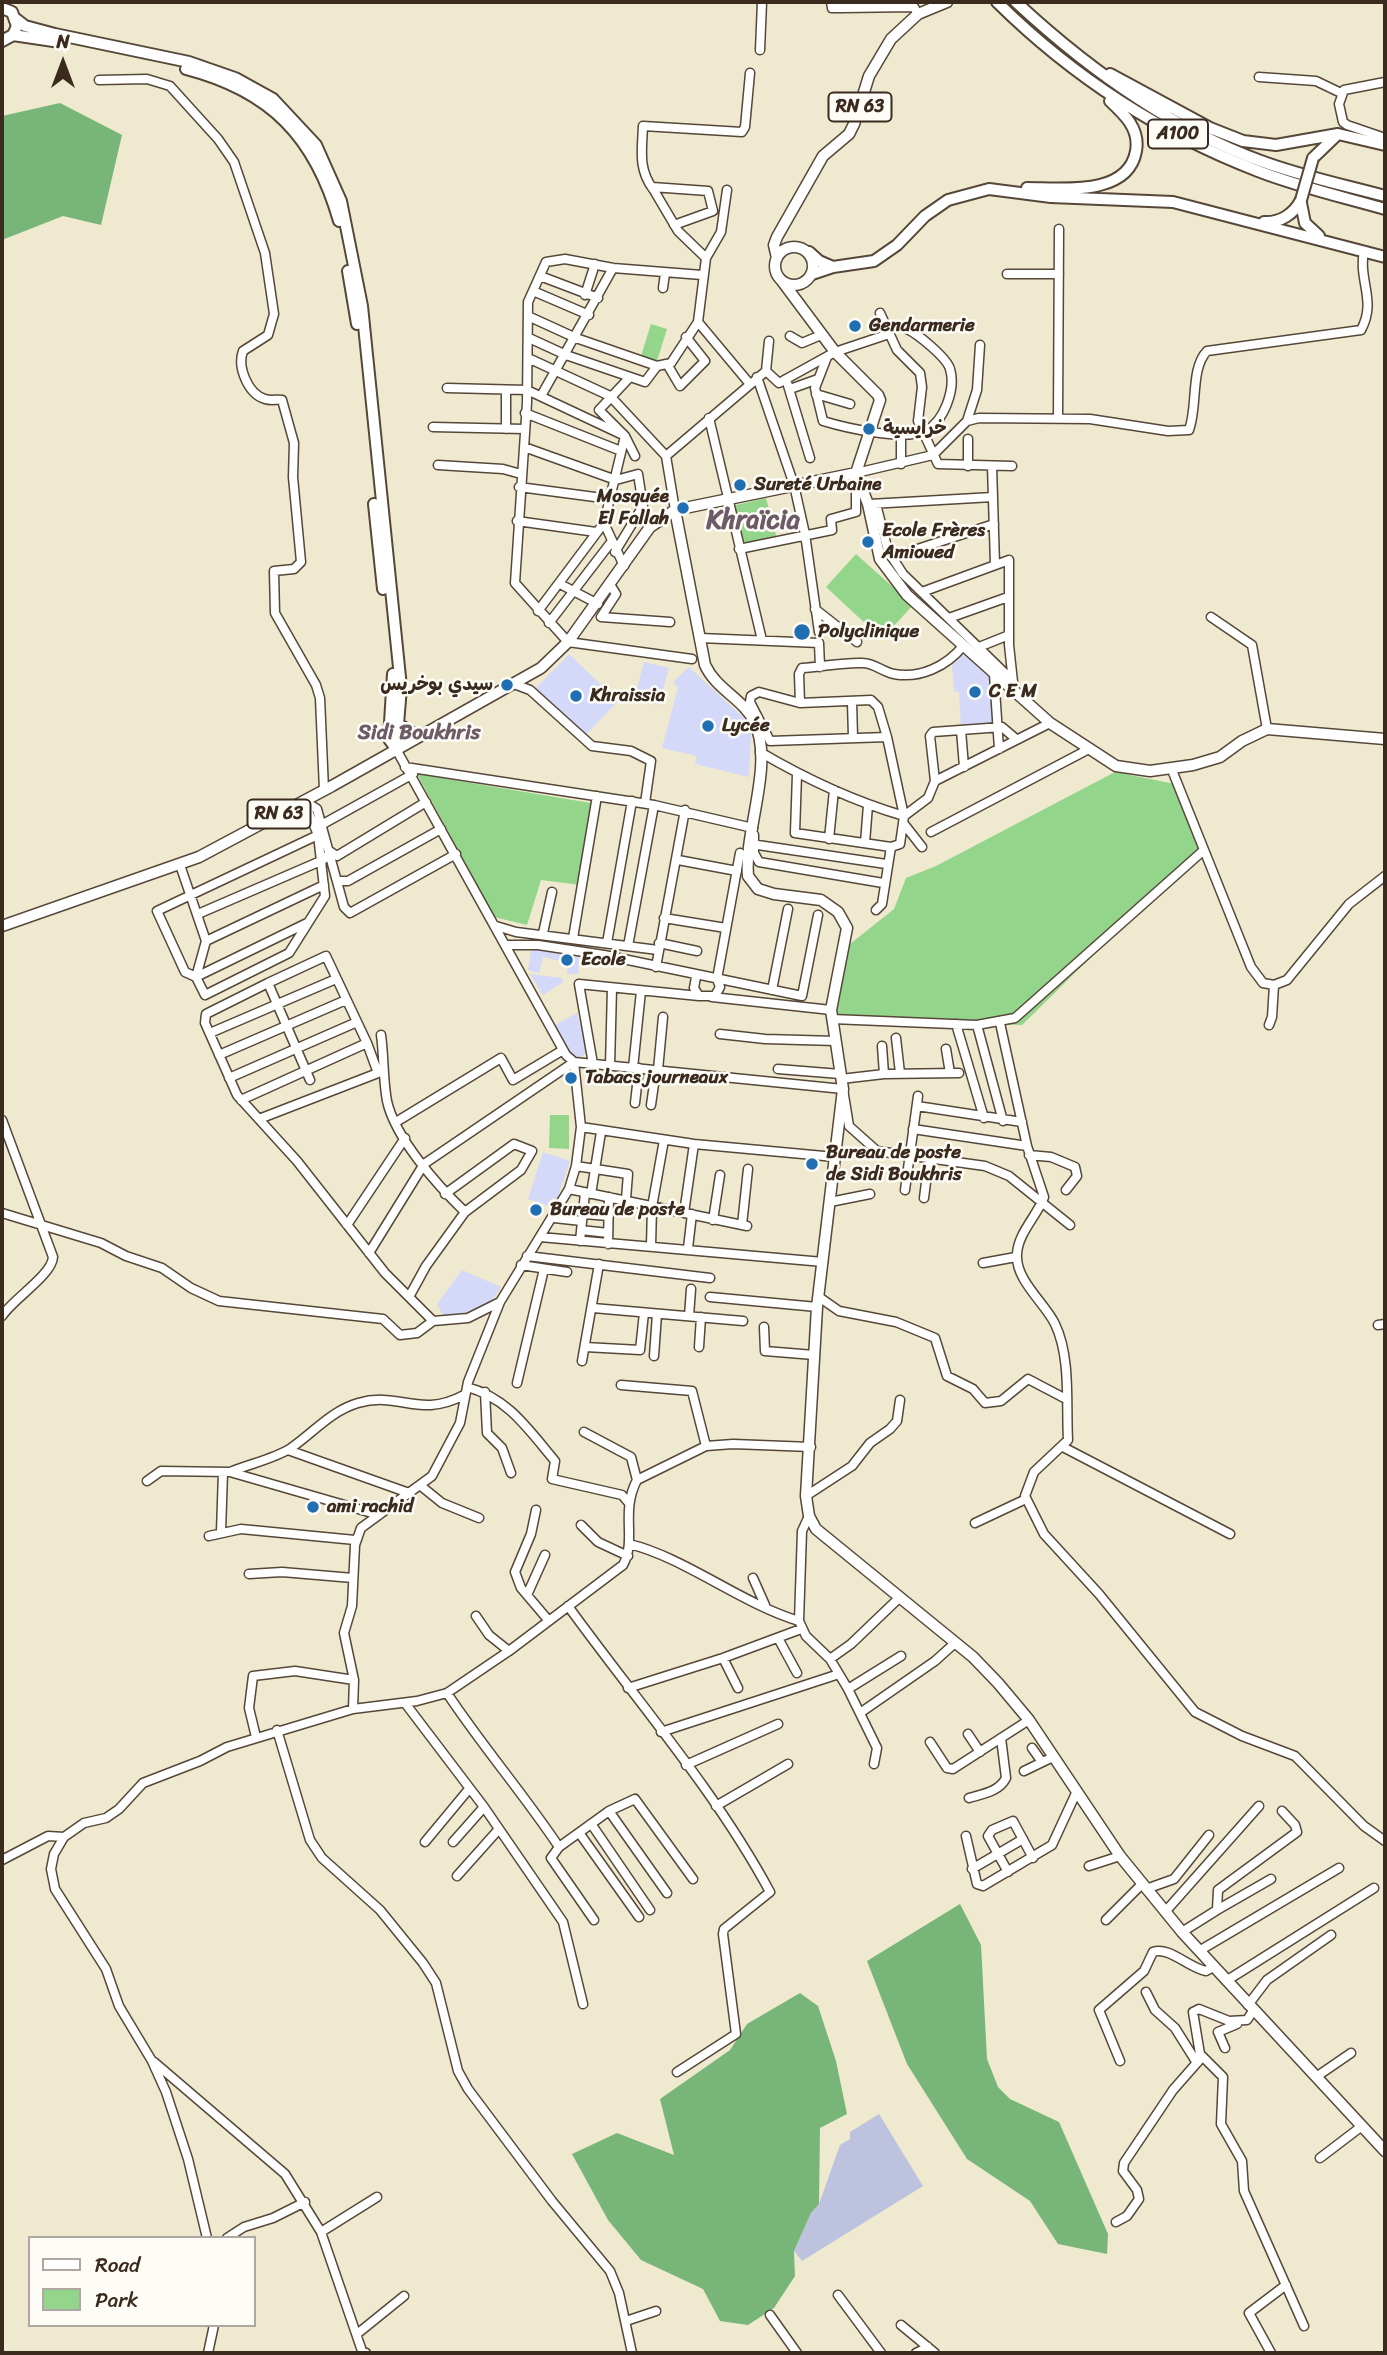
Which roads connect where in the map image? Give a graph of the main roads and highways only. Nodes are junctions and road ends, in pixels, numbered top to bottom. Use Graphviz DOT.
graph roads {
  1 [pos="6,2"];
  2 [pos="947,2"];
  3 [pos="1016,2"];
  4 [pos="998,3"];
  5 [pos="10,10"];
  6 [pos="1051,34"];
  7 [pos="13,35"];
  8 [pos="2,41"];
  9 [pos="1098,89"];
  10 [pos="1340,128"];
  11 [pos="1385,145"];
  12 [pos="989,189"];
  13 [pos="1385,196"];
  14 [pos="1301,200"];
  15 [pos="1385,209"];
  16 [pos="1237,218"];
  17 [pos="784,226"];
  18 [pos="1336,243"];
  19 [pos="793,246"];
  20 [pos="809,253"];
  21 [pos="1385,257"];
  22 [pos="777,258"];
  23 [pos="833,267"];
  24 [pos="810,277"];
  25 [pos="782,281"];
  26 [pos="799,301"];
  27 [pos="856,473"];
  28 [pos="675,510"];
  29 [pos="398,724"];
  30 [pos="417,736"];
  31 [pos="1385,739"];
  32 [pos="396,749"];
  33 [pos="2,926"];
  34 [pos="1385,2151"];
  1 -- 5 [label="highway"];
  2 -- 17 [label="main road, RN 63"];
  3 -- 6 [label="highway, A100 / A100"];
  4 -- 9 [label="highway, A100 / A100"];
  5 -- 7 [label="highway"];
  5 -- 29 [label="highway"];
  6 -- 10 [label="highway"];
  6 -- 13 [label="highway, A100 / A100"];
  7 -- 8 [label="highway"];
  7 -- 32 [label="highway"];
  9 -- 12 [label="highway"];
  9 -- 15 [label="highway, A100 / A100"];
  10 -- 11 [label="highway"];
  10 -- 14 [label="highway, bridge"];
  12 -- 16 [label="highway"];
  12 -- 23 [label="highway"];
  14 -- 16 [label="highway"];
  14 -- 18 [label="highway"];
  16 -- 18 [label="highway"];
  17 -- 19 [label="main road"];
  17 -- 22 [label="main road"];
  18 -- 21 [label="highway"];
  19 -- 20 [label="main road"];
  19 -- 22 [label="main road"];
  20 -- 23 [label="highway"];
  20 -- 24 [label="main road"];
  22 -- 25 [label="main road"];
  23 -- 24 [label="highway"];
  24 -- 25 [label="main road"];
  24 -- 26 [label="main road"];
  25 -- 26 [label="main road"];
  26 -- 27 [label="main road"];
  27 -- 28 [label="main road, RN 63"];
  27 -- 31 [label="main road"];
  28 -- 30 [label="main road, RN 63"];
  28 -- 34 [label="main road"];
  29 -- 30 [label="highway"];
  29 -- 32 [label="highway"];
  30 -- 32 [label="main road, RN 63"];
  32 -- 33 [label="main road, RN 63"];
}
